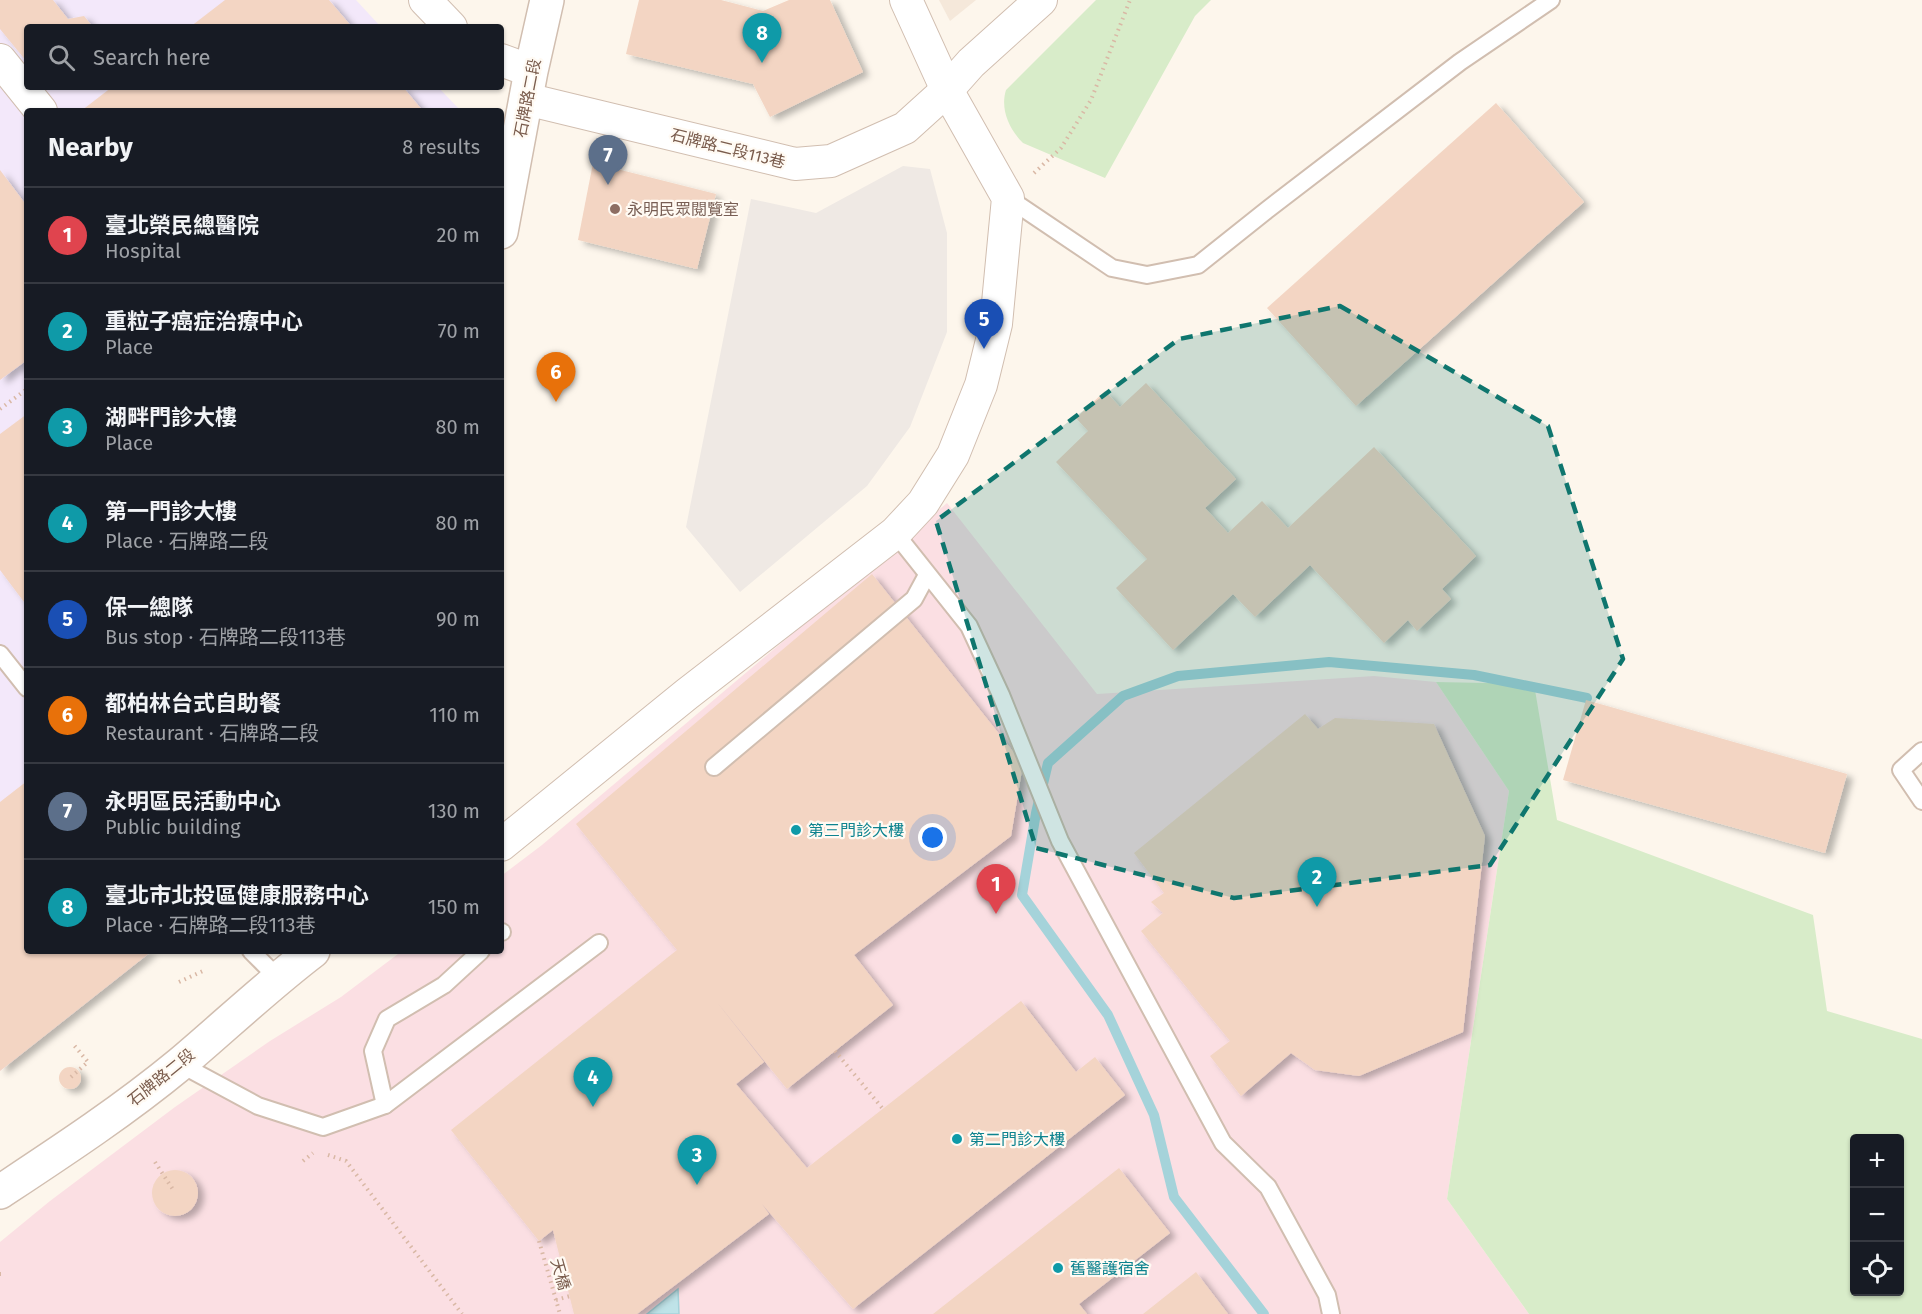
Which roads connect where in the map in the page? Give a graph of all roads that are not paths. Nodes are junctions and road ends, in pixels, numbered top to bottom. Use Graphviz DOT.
graph roads {
  1 [pos="425,0"];
  2 [pos="547,0"];
  3 [pos="906,0"];
  4 [pos="1041,0"];
  5 [pos="1551,0"];
  6 [pos="448,24"];
  7 [pos="0,60"];
  8 [pos="519,76"];
  9 [pos="947,90"];
  10 [pos="38,108"];
  11 [pos="1008,198"];
  12 [pos="504,206"];
  13 [pos="895,533"];
  14 [pos="927,575"];
  15 [pos="0,654"];
  16 [pos="24,684"];
  17 [pos="1922,751"];
  18 [pos="714,767"];
  19 [pos="1922,801"];
  20 [pos="504,843"];
  21 [pos="599,943"];
  22 [pos="254,954"];
  23 [pos="309,954"];
  24 [pos="478,954"];
  25 [pos="278,978"];
  26 [pos="180,1064"];
  27 [pos="385,1106"];
  28 [pos="0,1192"];
  29 [pos="1331,1314"];
  1 -- 6 [label="street"];
  2 -- 8 [label="street, 石牌路二段"];
  3 -- 9 [label="street"];
  4 -- 9 [label="street, 石牌路二段113巷"];
  5 -- 11 [label="lane"];
  7 -- 10 [label="street"];
  8 -- 9 [label="street, 石牌路二段113巷"];
  8 -- 12 [label="street, 石牌路二段"];
  9 -- 11 [label="street"];
  11 -- 13 [label="street"];
  13 -- 14 [label="lane"];
  13 -- 20 [label="street"];
  14 -- 18 [label="lane"];
  14 -- 29 [label="lane"];
  15 -- 16 [label="lane"];
  17 -- 19 [label="lane"];
  21 -- 27 [label="lane"];
  22 -- 25 [label="lane"];
  23 -- 25 [label="street, 石牌路二段"];
  24 -- 27 [label="lane"];
  25 -- 26 [label="street, 石牌路二段"];
  26 -- 27 [label="lane"];
  26 -- 28 [label="street, 石牌路二段"];
}
